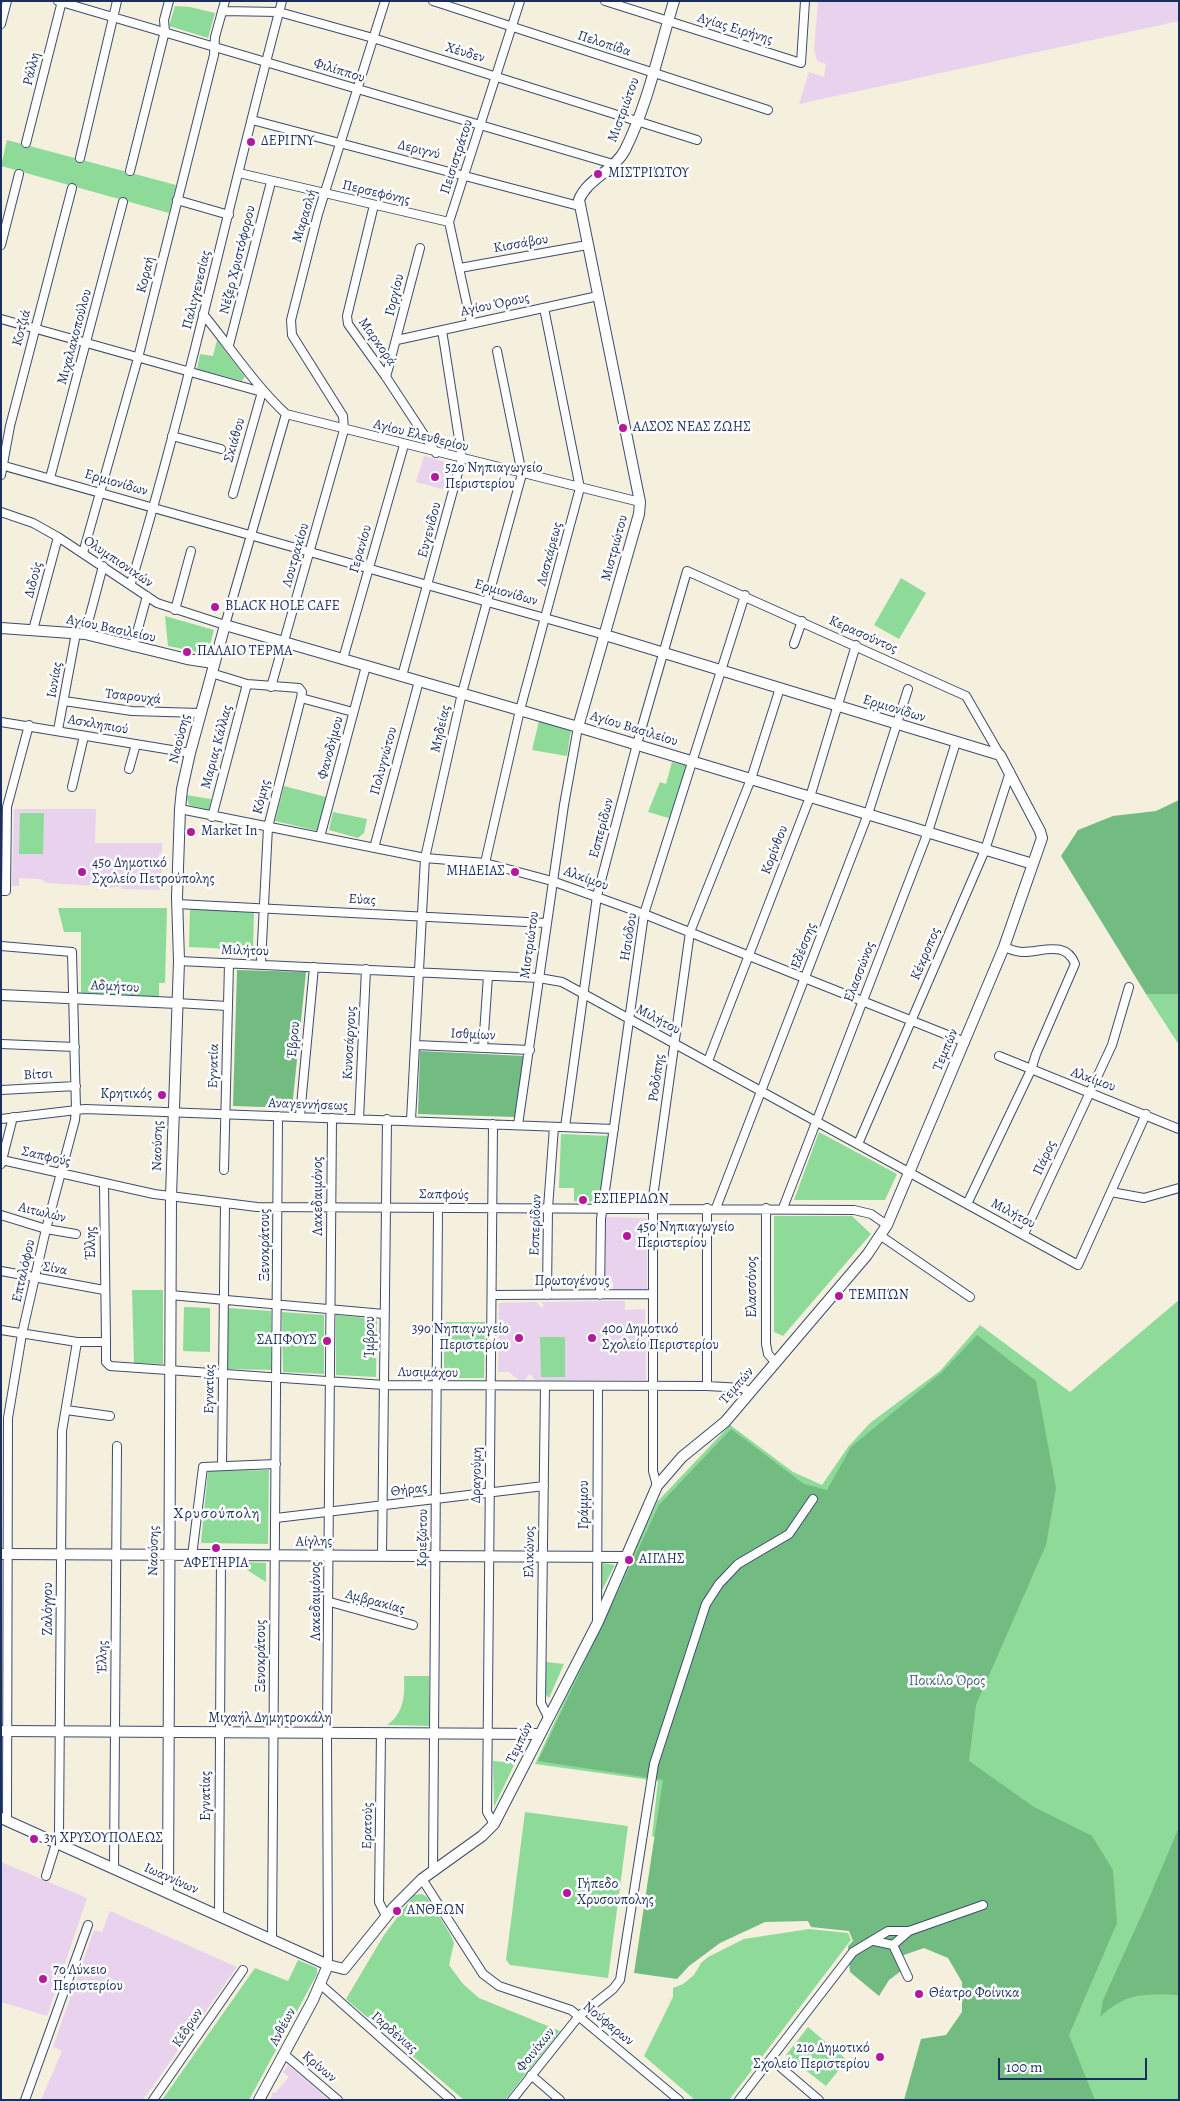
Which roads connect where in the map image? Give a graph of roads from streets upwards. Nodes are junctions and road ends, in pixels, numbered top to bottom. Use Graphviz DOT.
graph roads {
  1 [pos="7,1"];
  2 [pos="117,1"];
  3 [pos="169,1"];
  4 [pos="225,1"];
  5 [pos="282,1"];
  6 [pos="386,1"];
  7 [pos="433,1"];
  8 [pos="520,1"];
  9 [pos="605,1"];
  10 [pos="674,1"];
  11 [pos="60,2"];
  12 [pos="804,2"];
  13 [pos="222,11"];
  14 [pos="279,12"];
  15 [pos="114,16"];
  16 [pos="668,22"];
  17 [pos="1,24"];
  18 [pos="511,28"];
  19 [pos="165,31"];
  20 [pos="373,38"];
  21 [pos="215,46"];
  22 [pos="266,62"];
  23 [pos="652,73"];
  24 [pos="496,76"];
  25 [pos="358,90"];
  26 [pos="768,110"];
  27 [pos="252,120"];
  28 [pos="638,121"];
  29 [pos="480,126"];
  30 [pos="697,140"];
  31 [pos="26,143"];
  32 [pos="341,143"];
  33 [pos="80,158"];
  34 [pos="613,164"];
  35 [pos="130,171"];
  36 [pos="239,173"];
  37 [pos="19,174"];
  38 [pos="464,175"];
  39 [pos="271,182"];
  40 [pos="72,188"];
  41 [pos="324,194"];
  42 [pos="177,200"];
  43 [pos="122,202"];
  44 [pos="374,205"];
  45 [pos="579,206"];
  46 [pos="229,214"];
  47 [pos="449,222"];
  48 [pos="1,245"];
  49 [pos="587,245"];
  50 [pos="420,248"];
  51 [pos="460,268"];
  52 [pos="598,296"];
  53 [pos="544,308"];
  54 [pos="204,314"];
  55 [pos="1,320"];
  56 [pos="471,323"];
  57 [pos="35,329"];
  58 [pos="442,330"];
  59 [pos="397,340"];
  60 [pos="87,344"];
  61 [pos="229,345"];
  62 [pos="497,351"];
  63 [pos="138,358"];
  64 [pos="190,372"];
  65 [pos="386,377"];
  66 [pos="262,392"];
  67 [pos="286,414"];
  68 [pos="1,424"];
  69 [pos="10,426"];
  70 [pos="344,430"];
  71 [pos="172,436"];
  72 [pos="404,445"];
  73 [pos="221,449"];
  74 [pos="436,453"];
  75 [pos="462,458"];
  76 [pos="1,465"];
  77 [pos="522,474"];
  78 [pos="1,476"];
  79 [pos="50,478"];
  80 [pos="580,488"];
  81 [pos="101,494"];
  82 [pos="233,494"];
  83 [pos="640,502"];
  84 [pos="154,508"];
  85 [pos="1,512"];
  86 [pos="251,534"];
  87 [pos="58,537"];
  88 [pos="191,551"];
  89 [pos="310,552"];
  90 [pos="83,554"];
  91 [pos="102,566"];
  92 [pos="368,568"];
  93 [pos="687,571"];
  94 [pos="131,583"];
  95 [pos="428,585"];
  96 [pos="745,595"];
  97 [pos="146,596"];
  98 [pos="487,602"];
  99 [pos="175,610"];
  100 [pos="546,619"];
  101 [pos="802,621"];
  102 [pos="225,625"];
  103 [pos="1,628"];
  104 [pos="33,630"];
  105 [pos="80,634"];
  106 [pos="605,636"];
  107 [pos="283,642"];
  108 [pos="794,644"];
  109 [pos="856,645"];
  110 [pos="133,647"];
  111 [pos="663,653"];
  112 [pos="343,659"];
  113 [pos="366,666"];
  114 [pos="212,668"];
  115 [pos="722,671"];
  116 [pos="402,676"];
  117 [pos="418,681"];
  118 [pos="246,684"];
  119 [pos="271,687"];
  120 [pos="780,688"];
  121 [pos="908,689"];
  122 [pos="462,693"];
  123 [pos="302,698"];
  124 [pos="64,700"];
  125 [pos="838,706"];
  126 [pos="520,710"];
  127 [pos="353,712"];
  128 [pos="200,713"];
  129 [pos="1,722"];
  130 [pos="897,724"];
  131 [pos="29,726"];
  132 [pos="578,727"];
  133 [pos="58,730"];
  134 [pos="84,736"];
  135 [pos="956,742"];
  136 [pos="136,744"];
  137 [pos="637,744"];
  138 [pos="190,753"];
  139 [pos="1000,755"];
  140 [pos="694,762"];
  141 [pos="129,769"];
  142 [pos="1010,772"];
  143 [pos="752,779"];
  144 [pos="72,786"];
  145 [pos="810,796"];
  146 [pos="180,810"];
  147 [pos="868,814"];
  148 [pos="212,817"];
  149 [pos="268,827"];
  150 [pos="928,832"];
  151 [pos="320,837"];
  152 [pos="374,848"];
  153 [pos="985,850"];
  154 [pos="425,858"];
  155 [pos="485,863"];
  156 [pos="1033,864"];
  157 [pos="552,880"];
  158 [pos="4,891"];
  159 [pos="597,896"];
  160 [pos="177,904"];
  161 [pos="264,908"];
  162 [pos="644,914"];
  163 [pos="422,915"];
  164 [pos="546,923"];
  165 [pos="690,932"];
  166 [pos="1,946"];
  167 [pos="1004,947"];
  168 [pos="748,955"];
  169 [pos="179,961"];
  170 [pos="228,962"];
  171 [pos="262,963"];
  172 [pos="314,966"];
  173 [pos="366,970"];
  174 [pos="419,972"];
  175 [pos="488,976"];
  176 [pos="539,978"];
  177 [pos="805,978"];
  178 [pos="1129,987"];
  179 [pos="1,995"];
  180 [pos="585,995"];
  181 [pos="74,998"];
  182 [pos="862,1002"];
  183 [pos="177,1003"];
  184 [pos="227,1006"];
  185 [pos="629,1019"];
  186 [pos="911,1021"];
  187 [pos="965,1042"];
  188 [pos="674,1043"];
  189 [pos="1,1044"];
  190 [pos="415,1045"];
  191 [pos="75,1047"];
  192 [pos="483,1048"];
  193 [pos="530,1050"];
  194 [pos="999,1056"];
  195 [pos="708,1061"];
  196 [pos="1031,1070"];
  197 [pos="76,1086"];
  198 [pos="1,1090"];
  199 [pos="760,1090"];
  200 [pos="1088,1093"];
  201 [pos="76,1109"];
  202 [pos="173,1113"];
  203 [pos="1146,1114"];
  204 [pos="225,1115"];
  205 [pos="278,1116"];
  206 [pos="300,1116"];
  207 [pos="13,1117"];
  208 [pos="332,1118"];
  209 [pos="1,1119"];
  210 [pos="359,1119"];
  211 [pos="815,1119"];
  212 [pos="387,1120"];
  213 [pos="411,1120"];
  214 [pos="494,1124"];
  215 [pos="518,1125"];
  216 [pos="554,1127"];
  217 [pos="565,1127"];
  218 [pos="614,1129"];
  219 [pos="1179,1129"];
  220 [pos="858,1144"];
  221 [pos="2,1162"];
  222 [pos="224,1170"];
  223 [pos="60,1174"];
  224 [pos="909,1174"];
  225 [pos="104,1183"];
  226 [pos="1179,1188"];
  227 [pos="1111,1192"];
  228 [pos="171,1196"];
  229 [pos="225,1203"];
  230 [pos="967,1204"];
  231 [pos="278,1207"];
  232 [pos="332,1207"];
  233 [pos="386,1207"];
  234 [pos="438,1208"];
  235 [pos="492,1208"];
  236 [pos="548,1208"];
  237 [pos="602,1208"];
  238 [pos="712,1208"];
  239 [pos="766,1208"];
  240 [pos="783,1208"];
  241 [pos="652,1209"];
  242 [pos="1,1215"];
  243 [pos="887,1225"];
  244 [pos="46,1228"];
  245 [pos="76,1234"];
  246 [pos="1024,1234"];
  247 [pos="881,1236"];
  248 [pos="1,1270"];
  249 [pos="36,1279"];
  250 [pos="104,1290"];
  251 [pos="652,1294"];
  252 [pos="170,1295"];
  253 [pos="493,1295"];
  254 [pos="546,1295"];
  255 [pos="600,1295"];
  256 [pos="970,1297"];
  257 [pos="224,1301"];
  258 [pos="278,1306"];
  259 [pos="331,1310"];
  260 [pos="384,1314"];
  261 [pos="1,1330"];
  262 [pos="22,1334"];
  263 [pos="77,1342"];
  264 [pos="106,1342"];
  265 [pos="106,1362"];
  266 [pos="776,1362"];
  267 [pos="170,1371"];
  268 [pos="223,1374"];
  269 [pos="277,1377"];
  270 [pos="330,1380"];
  271 [pos="384,1385"];
  272 [pos="438,1385"];
  273 [pos="491,1386"];
  274 [pos="546,1386"];
  275 [pos="598,1386"];
  276 [pos="652,1386"];
  277 [pos="707,1386"];
  278 [pos="750,1392"];
  279 [pos="66,1410"];
  280 [pos="110,1416"];
  281 [pos="117,1446"];
  282 [pos="276,1464"];
  283 [pos="222,1465"];
  284 [pos="544,1486"];
  285 [pos="657,1486"];
  286 [pos="489,1493"];
  287 [pos="436,1499"];
  288 [pos="813,1499"];
  289 [pos="382,1506"];
  290 [pos="330,1512"];
  291 [pos="276,1518"];
  292 [pos="5,1554"];
  293 [pos="62,1554"];
  294 [pos="117,1555"];
  295 [pos="382,1555"];
  296 [pos="168,1556"];
  297 [pos="192,1556"];
  298 [pos="221,1556"];
  299 [pos="275,1556"];
  300 [pos="330,1556"];
  301 [pos="435,1557"];
  302 [pos="543,1557"];
  303 [pos="598,1557"];
  304 [pos="627,1557"];
  305 [pos="490,1558"];
  306 [pos="330,1602"];
  307 [pos="597,1624"];
  308 [pos="413,1625"];
  309 [pos="548,1717"];
  310 [pos="5,1731"];
  311 [pos="61,1731"];
  312 [pos="114,1732"];
  313 [pos="167,1732"];
  314 [pos="220,1732"];
  315 [pos="274,1732"];
  316 [pos="328,1733"];
  317 [pos="381,1733"];
  318 [pos="434,1733"];
  319 [pos="488,1734"];
  320 [pos="539,1734"];
  321 [pos="4,1819"];
  322 [pos="494,1824"];
  323 [pos="58,1843"];
  324 [pos="114,1869"];
  325 [pos="433,1869"];
  326 [pos="46,1876"];
  327 [pos="422,1879"];
  328 [pos="168,1893"];
  329 [pos="983,1905"];
  330 [pos="219,1916"];
  331 [pos="386,1916"];
  332 [pos="88,1925"];
  333 [pos="909,1931"];
  334 [pos="272,1939"];
  335 [pos="874,1941"];
  336 [pos="892,1945"];
  337 [pos="328,1965"];
  338 [pos="243,1970"];
  339 [pos="908,1977"];
  340 [pos="320,1984"];
  341 [pos="579,2016"];
  342 [pos="284,2054"];
  343 [pos="771,2059"];
  344 [pos="531,2076"];
  345 [pos="25,2100"];
  346 [pos="153,2100"];
  347 [pos="259,2100"];
  348 [pos="338,2100"];
  349 [pos="451,2100"];
  350 [pos="512,2100"];
  351 [pos="560,2100"];
  352 [pos="679,2100"];
  353 [pos="739,2100"];
  354 [pos="819,2100"];
  1 -- 17 [label="street"];
  2 -- 15 [label="street"];
  3 -- 19 [label="street"];
  4 -- 13 [label="street, Κοραή"];
  5 -- 14 [label="street, Παλιγγενεσίας"];
  6 -- 20 [label="street, Μαρασλή"];
  7 -- 18 [label="street, Πελοπίδα"];
  8 -- 18 [label="street, Πεισιστράτου"];
  9 -- 16 [label="street, Αγίας Ειρήνης"];
  10 -- 16 [label="street, Μιστριώτου"];
  11 -- 15 [label="street, Φιλίππου"];
  11 -- 31 [label="street, Ράλλη"];
  12 -- 16 [label="street, Αγίας Ειρήνης"];
  13 -- 14 [label="street, Χέυδεν"];
  13 -- 21 [label="street, Κοραή"];
  14 -- 20 [label="street, Χέυδεν"];
  14 -- 22 [label="street, Παλιγγενεσίας"];
  15 -- 19 [label="street, Φιλίππου"];
  15 -- 33 [label="street"];
  16 -- 23 [label="street, Μιστριώτου"];
  18 -- 23 [label="street, Πελοπίδα"];
  18 -- 24 [label="street, Πεισιστράτου"];
  19 -- 21 [label="street, Φιλίππου"];
  19 -- 35 [label="street"];
  20 -- 24 [label="street, Χέυδεν"];
  20 -- 25 [label="street, Μαρασλή"];
  21 -- 22 [label="street, Φιλίππου"];
  21 -- 42 [label="street, Κοραή"];
  22 -- 25 [label="street, Φιλίππου"];
  22 -- 27 [label="street, Παλιγγενεσίας"];
  23 -- 26 [label="street, Πελοπίδα"];
  23 -- 28 [label="street, Μιστριώτου"];
  24 -- 28 [label="street, Χέυδεν"];
  24 -- 29 [label="street, Πεισιστράτου"];
  25 -- 29 [label="street, Φιλίππου"];
  25 -- 32 [label="street, Μαρασλή"];
  27 -- 32 [label="street, Δεριγνύ"];
  27 -- 36 [label="street, Παλιγγενεσίας"];
  28 -- 30 [label="street, Χέυδεν"];
  28 -- 34 [label="street, Μιστριώτου"];
  29 -- 34 [label="street, Φιλίππου"];
  29 -- 38 [label="street, Πεισιστράτου"];
  32 -- 38 [label="street, Δεριγνύ"];
  32 -- 41 [label="street, Μαρασλή"];
  34 -- 45 [label="street, Μιστριώτου"];
  36 -- 39 [label="street, Περσεφόνης"];
  36 -- 46 [label="street, Παλιγγενεσίας"];
  37 -- 48 [label="street"];
  38 -- 45 [label="street, Δεριγνύ"];
  38 -- 47 [label="street, Πεισιστράτου"];
  39 -- 41 [label="street, Περσεφόνης"];
  39 -- 61 [label="street, Nέζερ Χριστόφορου"];
  40 -- 57 [label="street, Κοτζιά"];
  41 -- 44 [label="street, Περσεφόνης"];
  41 -- 70 [label="street, Μαρασλή"];
  42 -- 46 [label="street"];
  42 -- 63 [label="street, Κοραή"];
  43 -- 60 [label="street, Μιχαλακοπούλου"];
  44 -- 47 [label="street, Περσεφόνης"];
  44 -- 65 [label="street, Μαρκορά"];
  45 -- 49 [label="street, Μιστριώτου"];
  46 -- 54 [label="street, Παλιγγενεσίας"];
  47 -- 51 [label="street"];
  49 -- 51 [label="street, Κισσάβου"];
  49 -- 52 [label="street, Μιστριώτου"];
  50 -- 59 [label="street, Γοργίου"];
  51 -- 56 [label="street"];
  52 -- 53 [label="street, Αγίου Όρους"];
  52 -- 83 [label="street, Μιστριώτου"];
  53 -- 56 [label="street, Αγίου Όρους"];
  53 -- 80 [label="street, Λασκάρεως"];
  54 -- 61 [label="street, Αγίου Ελευθερίου"];
  54 -- 64 [label="street, Παλιγγενεσίας"];
  55 -- 57 [label="street, Αγίου Ελευθερίου"];
  56 -- 58 [label="street, Αγίου Όρους"];
  57 -- 60 [label="street, Αγίου Ελευθερίου"];
  57 -- 69 [label="street, Κοτζιά"];
  58 -- 59 [label="street, Αγίου Όρους"];
  58 -- 75 [label="street, Ευγενίδου"];
  59 -- 65 [label="street, Γοργίου"];
  60 -- 63 [label="street, Αγίου Ελευθερίου"];
  60 -- 79 [label="street, Μιχαλακοπούλου"];
  61 -- 66 [label="street, Αγίου Ελευθερίου"];
  62 -- 77 [label="street, Μηδείας"];
  63 -- 64 [label="street, Αγίου Ελευθερίου"];
  63 -- 81 [label="street, Κοραή"];
  64 -- 66 [label="street, Αγίου Ελευθερίου"];
  64 -- 71 [label="street, Παλιγγενεσίας"];
  65 -- 74 [label="street, Μαρκορά"];
  66 -- 67 [label="street, Αγίου Ελευθερίου"];
  66 -- 82 [label="street, Σκιάθου"];
  67 -- 70 [label="street, Αγίου Ελευθερίου"];
  67 -- 86 [label="street, Ναούσης"];
  68 -- 69 [label="street"];
  69 -- 76 [label="street, Κοτζιά"];
  70 -- 72 [label="street, Αγίου Ελευθερίου"];
  70 -- 89 [label="street, Λουτρακίου"];
  71 -- 73 [label="street"];
  71 -- 84 [label="street, Παλιγγενεσίας"];
  72 -- 74 [label="street, Αγίου Ελευθερίου"];
  72 -- 92 [label="street, Γερανίου"];
  74 -- 75 [label="street, Αγίου Ελευθερίου"];
  75 -- 77 [label="street, Αγίου Ελευθερίου"];
  75 -- 95 [label="street, Ευγενίδου"];
  76 -- 78 [label="street, Κοτζιά"];
  76 -- 79 [label="street, Ερμιονίδων"];
  77 -- 80 [label="street, Αγίου Ελευθερίου"];
  77 -- 98 [label="street, Μηδείας"];
  79 -- 81 [label="street, Ερμιονίδων"];
  80 -- 83 [label="street, Αγίου Ελευθερίου"];
  80 -- 100 [label="street, Λασκάρεως"];
  81 -- 84 [label="street, Ερμιονίδων"];
  81 -- 90 [label="street, Κοραή"];
  83 -- 106 [label="street, Μιστριώτου"];
  84 -- 86 [label="street, Ερμιονίδων"];
  84 -- 94 [label="street, Παλιγγενεσίας"];
  85 -- 87 [label="street, Ολυμπιονικών"];
  86 -- 89 [label="street, Ερμιονίδων"];
  86 -- 102 [label="street, Ναούσης"];
  87 -- 90 [label="street, Ολυμπιονικών"];
  87 -- 104 [label="street, Διδούς"];
  88 -- 99 [label="street"];
  89 -- 92 [label="street, Ερμιονίδων"];
  89 -- 107 [label="street, Λουτρακίου"];
  90 -- 91 [label="street, Ολυμπιονικών"];
  91 -- 94 [label="street, Ολυμπιονικών"];
  91 -- 105 [label="street, Ιωνίας"];
  92 -- 95 [label="street, Ερμιονίδων"];
  92 -- 112 [label="street, Γερανίου"];
  93 -- 96 [label="street, Κερασούντος"];
  93 -- 111 [label="street, Εσπερίδων"];
  94 -- 97 [label="street, Ολυμπιονικών"];
  95 -- 98 [label="street, Ερμιονίδων"];
  95 -- 116 [label="street, Ευγενίδου"];
  96 -- 101 [label="street, Κερασούντος"];
  96 -- 115 [label="street, Ησιόδου"];
  97 -- 99 [label="street, Ολυμπιονικών"];
  97 -- 110 [label="street"];
  98 -- 100 [label="street, Ερμιονίδων"];
  98 -- 122 [label="street, Μηδείας"];
  99 -- 102 [label="street, Ολυμπιονικών"];
  100 -- 106 [label="street, Ερμιονίδων"];
  100 -- 126 [label="street, Λασκάρεως"];
  101 -- 108 [label="street"];
  101 -- 109 [label="street, Κερασούντος"];
  102 -- 107 [label="street, Αγίου Βασιλείου"];
  102 -- 114 [label="street, Ναούσης"];
  103 -- 104 [label="street, Αγίου Βασιλείου"];
  104 -- 105 [label="street, Αγίου Βασιλείου"];
  105 -- 110 [label="street, Αγίου Βασιλείου"];
  105 -- 124 [label="street, Ιωνίας"];
  106 -- 111 [label="street, Ερμιονίδων"];
  106 -- 132 [label="street, Μιστριώτου"];
  107 -- 112 [label="street, Αγίου Βασιλείου"];
  107 -- 119 [label="street, Λουτρακίου"];
  109 -- 125 [label="street, Κορίνθου"];
  109 -- 139 [label="street, Κερασούντος"];
  110 -- 114 [label="street, Αγίου Βασιλείου"];
  111 -- 115 [label="street, Ερμιονίδων"];
  111 -- 137 [label="street, Εσπερίδων"];
  112 -- 113 [label="street, Αγίου Βασιλείου"];
  113 -- 116 [label="street, Αγίου Βασιλείου"];
  113 -- 127 [label="street, Φανοδήμου"];
  114 -- 118 [label="street"];
  114 -- 128 [label="street, Ναούσης"];
  115 -- 120 [label="street, Ερμιονίδων"];
  115 -- 140 [label="street, Ησιόδου"];
  116 -- 117 [label="street, Αγίου Βασιλείου"];
  117 -- 122 [label="street, Αγίου Βασιλείου"];
  117 -- 152 [label="street, Πολυγνώτου"];
  118 -- 119 [label="street"];
  118 -- 148 [label="street, Μαριας Κάλλας"];
  119 -- 123 [label="street"];
  120 -- 125 [label="street, Ερμιονίδων"];
  120 -- 143 [label="street, Ροδόπης"];
  121 -- 130 [label="street, Εδέσσης"];
  122 -- 126 [label="street, Αγίου Βασιλείου"];
  122 -- 154 [label="street, Μηδείας"];
  123 -- 127 [label="street"];
  123 -- 149 [label="street, Κόμης"];
  124 -- 128 [label="street, Τσαρουχά"];
  124 -- 133 [label="street, Ιωνίας"];
  125 -- 130 [label="street, Ερμιονίδων"];
  125 -- 145 [label="street, Κορίνθου"];
  126 -- 132 [label="street, Αγίου Βασιλείου"];
  126 -- 155 [label="street, Λασκάρεως"];
  127 -- 151 [label="street, Φανοδήμου"];
  128 -- 138 [label="street, Ναούσης"];
  129 -- 131 [label="street, Ασκληπιού"];
  130 -- 135 [label="street, Ερμιονίδων"];
  130 -- 147 [label="street, Εδέσσης"];
  131 -- 133 [label="street, Ασκληπιού"];
  131 -- 158 [label="street"];
  132 -- 137 [label="street, Αγίου Βασιλείου"];
  132 -- 157 [label="street, Μιστριώτου"];
  133 -- 134 [label="street, Ασκληπιού"];
  134 -- 136 [label="street, Ασκληπιού"];
  134 -- 144 [label="street"];
  135 -- 139 [label="street, Ερμιονίδων"];
  135 -- 150 [label="street, Ελασσώνος"];
  136 -- 138 [label="street, Ασκληπιού"];
  136 -- 141 [label="street"];
  137 -- 140 [label="street, Αγίου Βασιλείου"];
  137 -- 159 [label="street, Εσπερίδων"];
  138 -- 146 [label="street, Ναούσης"];
  139 -- 142 [label="street, Τεμπών"];
  140 -- 143 [label="street, Αγίου Βασιλείου"];
  140 -- 162 [label="street, Ησιόδου"];
  142 -- 153 [label="street, Κέκροπος"];
  142 -- 156 [label="street, Τεμπών"];
  143 -- 145 [label="street, Αγίου Βασιλείου"];
  143 -- 165 [label="street, Ροδόπης"];
  145 -- 147 [label="street, Αγίου Βασιλείου"];
  145 -- 168 [label="street, Κορίνθου"];
  146 -- 148 [label="street, Αλκίμου"];
  146 -- 160 [label="street, Ναούσης"];
  147 -- 150 [label="street, Αγίου Βασιλείου"];
  147 -- 177 [label="street, Εδέσσης"];
  148 -- 149 [label="street, Αλκίμου"];
  149 -- 151 [label="street, Αλκίμου"];
  149 -- 161 [label="street, Κόμης"];
  150 -- 153 [label="street, Αγίου Βασιλείου"];
  150 -- 182 [label="street, Ελασσώνος"];
  151 -- 152 [label="street, Αλκίμου"];
  152 -- 154 [label="street, Αλκίμου"];
  153 -- 156 [label="street, Αγίου Βασιλείου"];
  153 -- 186 [label="street, Κέκροπος"];
  154 -- 155 [label="street, Αλκίμου"];
  154 -- 163 [label="street, Μηδείας"];
  155 -- 157 [label="street, Αλκίμου"];
  156 -- 167 [label="street, Τεμπών"];
  157 -- 159 [label="street, Αλκίμου"];
  157 -- 164 [label="street, Μιστριώτου"];
  159 -- 162 [label="street, Αλκίμου"];
  159 -- 180 [label="street, Εσπερίδων"];
  160 -- 161 [label="street, Εύας"];
  160 -- 169 [label="street, Ναούσης"];
  161 -- 163 [label="street, Εύας"];
  161 -- 171 [label="street, Κόμης"];
  162 -- 165 [label="street, Αλκίμου"];
  162 -- 185 [label="street, Ησιόδου"];
  163 -- 164 [label="street, Εύας"];
  163 -- 174 [label="street, Μηδείας"];
  164 -- 176 [label="street, Μιστριώτου"];
  165 -- 168 [label="street, Αλκίμου"];
  165 -- 188 [label="street, Ροδόπης"];
  166 -- 181 [label="street, Επταλόφου"];
  167 -- 187 [label="street, Τεμπών"];
  167 -- 196 [label="street"];
  168 -- 177 [label="street, Αλκίμου"];
  168 -- 195 [label="street, Κορίνθου"];
  169 -- 170 [label="street, Μιλήτου"];
  169 -- 183 [label="street, Ναούσης"];
  170 -- 171 [label="street, Μιλήτου"];
  170 -- 184 [label="street, Εγνατία"];
  171 -- 172 [label="street, Μιλήτου"];
  172 -- 173 [label="street, Μιλήτου"];
  172 -- 206 [label="street, Έβρου"];
  173 -- 174 [label="street, Μιλήτου"];
  173 -- 210 [label="street, Κυνοσάργους"];
  174 -- 175 [label="street, Μιλήτου"];
  174 -- 190 [label="street, Μηδείας"];
  175 -- 176 [label="street, Μιλήτου"];
  175 -- 192 [label="street"];
  176 -- 180 [label="street, Μιλήτου"];
  176 -- 193 [label="street, Μιστριώτου"];
  177 -- 182 [label="street, Αλκίμου"];
  177 -- 199 [label="street, Εδέσσης"];
  178 -- 200 [label="street, Πάρος"];
  179 -- 181 [label="street, Αδμήτου"];
  180 -- 185 [label="street, Μιλήτου"];
  180 -- 217 [label="street, Εσπερίδων"];
  181 -- 183 [label="street, Αδμήτου"];
  181 -- 191 [label="street, Επταλόφου"];
  182 -- 186 [label="street, Αλκίμου"];
  182 -- 211 [label="street, Ελασσώνος"];
  183 -- 184 [label="street, Αδμήτου"];
  183 -- 202 [label="street, Ναούσης"];
  184 -- 204 [label="street, Εγνατία"];
  185 -- 188 [label="street, Μιλήτου"];
  185 -- 218 [label="street, Ησιόδου"];
  186 -- 187 [label="street, Αλκίμου"];
  186 -- 220 [label="street, Κέκροπος"];
  187 -- 224 [label="street, Τεμπών"];
  188 -- 195 [label="street, Μιλήτου"];
  188 -- 241 [label="street, Ροδόπης"];
  189 -- 191 [label="street"];
  190 -- 192 [label="street, Ισθμίων"];
  190 -- 213 [label="street, Μηδείας"];
  191 -- 197 [label="street, Επταλόφου"];
  192 -- 193 [label="street, Ισθμίων"];
  193 -- 215 [label="street, Μιστριώτου"];
  194 -- 196 [label="street, Αλκίμου"];
  195 -- 199 [label="street, Μιλήτου"];
  196 -- 200 [label="street, Αλκίμου"];
  196 -- 230 [label="street"];
  197 -- 198 [label="street, Βίτσι"];
  197 -- 201 [label="street, Επταλόφου"];
  199 -- 211 [label="street, Μιλήτου"];
  199 -- 238 [label="street, Εδέσσης"];
  200 -- 203 [label="street, Αλκίμου"];
  200 -- 246 [label="street, Πάρος"];
  201 -- 202 [label="street, Αναγεννήσεως"];
  201 -- 207 [label="street, Αναγεννήσεως"];
  201 -- 223 [label="street, Επταλόφου"];
  202 -- 204 [label="street, Αναγεννήσεως"];
  202 -- 228 [label="street, Ναούσης"];
  203 -- 219 [label="street, Αλκίμου"];
  203 -- 227 [label="street"];
  204 -- 205 [label="street, Αναγεννήσεως"];
  204 -- 222 [label="street, Εγνατία"];
  205 -- 206 [label="street, Αναγεννήσεως"];
  205 -- 231 [label="street, Ξενοκράτους"];
  206 -- 208 [label="street, Αναγεννήσεως"];
  207 -- 209 [label="street, Αναγεννήσεως"];
  207 -- 221 [label="street"];
  208 -- 210 [label="street, Αναγεννήσεως"];
  208 -- 232 [label="street, Λακεδαιμόνος"];
  210 -- 212 [label="street, Αναγεννήσεως"];
  211 -- 220 [label="street, Μιλήτου"];
  211 -- 240 [label="street, Ελασσώνος"];
  212 -- 213 [label="street, Αναγεννήσεως"];
  212 -- 233 [label="street, Ίμβρου"];
  213 -- 214 [label="street, Αναγεννήσεως"];
  214 -- 215 [label="street, Αναγεννήσεως"];
  214 -- 235 [label="street, Δραγούμη"];
  215 -- 216 [label="street, Αναγεννήσεως"];
  216 -- 217 [label="street, Αναγεννήσεως"];
  216 -- 236 [label="street, Εσπερίδων"];
  217 -- 218 [label="street, Αναγεννήσεως"];
  218 -- 237 [label="street, Ησιόδου"];
  220 -- 224 [label="street, Μιλήτου"];
  221 -- 223 [label="street, Σαπφούς"];
  223 -- 225 [label="street, Σαπφούς"];
  223 -- 244 [label="street, Επταλόφου"];
  224 -- 230 [label="street, Μιλήτου"];
  224 -- 243 [label="street, Τεμπών"];
  225 -- 228 [label="street, Σαπφούς"];
  225 -- 250 [label="street, Έλλης"];
  226 -- 227 [label="street"];
  227 -- 246 [label="street, Μιλήτου"];
  228 -- 229 [label="street, Σαπφούς"];
  228 -- 252 [label="street, Ναούσης"];
  229 -- 231 [label="street, Σαπφούς"];
  229 -- 257 [label="street, Εγνατίας"];
  230 -- 246 [label="street, Μιλήτου"];
  231 -- 232 [label="street, Σαπφούς"];
  231 -- 258 [label="street, Ξενοκράτους"];
  232 -- 233 [label="street, Σαπφούς"];
  232 -- 259 [label="street, Λακεδαιμόνος"];
  233 -- 234 [label="street, Σαπφούς"];
  233 -- 260 [label="street, Ίμβρου"];
  234 -- 235 [label="street, Σαπφούς"];
  234 -- 272 [label="street, Κριεζώτου"];
  235 -- 236 [label="street, Σαπφούς"];
  235 -- 253 [label="street, Δραγούμη"];
  236 -- 237 [label="street, Σαπφούς"];
  236 -- 254 [label="street, Εσπερίδων"];
  237 -- 241 [label="street, Σαπφούς"];
  237 -- 255 [label="street, Ησιόδου"];
  238 -- 239 [label="street, Σαπφούς"];
  238 -- 241 [label="street, Σαπφούς"];
  238 -- 277 [label="street, Εδέσσης"];
  239 -- 240 [label="street, Σαπφούς"];
  239 -- 266 [label="street, Ελασσόνος"];
  240 -- 243 [label="street, Σαπφούς"];
  241 -- 251 [label="street, Ροδόπης"];
  242 -- 244 [label="street, Αιτωλών"];
  243 -- 247 [label="street, Τεμπών"];
  244 -- 245 [label="street, Αιτωλών"];
  244 -- 249 [label="street, Επταλόφου"];
  247 -- 256 [label="street"];
  247 -- 266 [label="street, Τεμπών"];
  248 -- 249 [label="street, Σίνα"];
  249 -- 250 [label="street, Σίνα"];
  249 -- 262 [label="street, Επταλόφου"];
  250 -- 264 [label="street, Έλλης"];
  251 -- 255 [label="street, Πρωτογένους"];
  251 -- 276 [label="street, Ροδόπης"];
  252 -- 257 [label="street"];
  252 -- 267 [label="street, Ναούσης"];
  253 -- 254 [label="street, Πρωτογένους"];
  253 -- 273 [label="street, Δραγούμη"];
  254 -- 255 [label="street, Πρωτογένους"];
  257 -- 258 [label="street"];
  257 -- 268 [label="street, Εγνατίας"];
  258 -- 259 [label="street"];
  258 -- 269 [label="street, Ξενοκράτους"];
  259 -- 260 [label="street"];
  259 -- 270 [label="street, Λακεδαιμόνος"];
  260 -- 271 [label="street, Ίμβρου"];
  261 -- 262 [label="street"];
  262 -- 263 [label="street"];
  262 -- 292 [label="street, Επταλόφου"];
  263 -- 264 [label="street"];
  263 -- 279 [label="street, Ζαλόγγου"];
  264 -- 265 [label="street, Έλλης"];
  265 -- 267 [label="street, Λυσιμάχου"];
  266 -- 278 [label="street, Τεμπών"];
  267 -- 268 [label="street, Λυσιμάχου"];
  267 -- 296 [label="street, Ναούσης"];
  268 -- 269 [label="street, Λυσιμάχου"];
  268 -- 283 [label="street, Εγνατίας"];
  269 -- 270 [label="street, Λυσιμάχου"];
  269 -- 282 [label="street, Ξενοκράτους"];
  270 -- 271 [label="street, Λυσιμάχου"];
  270 -- 290 [label="street, Λακεδαιμόνος"];
  271 -- 272 [label="street, Λυσιμάχου"];
  271 -- 289 [label="street, Ίμβρου"];
  272 -- 273 [label="street, Λυσιμάχου"];
  272 -- 287 [label="street, Κριεζώτου"];
  273 -- 274 [label="street, Λυσιμάχου"];
  273 -- 286 [label="street, Δραγούμη"];
  274 -- 275 [label="street, Λυσιμάχου"];
  274 -- 284 [label="street, Ελικώνος"];
  275 -- 276 [label="street, Λυσιμάχου"];
  275 -- 303 [label="street, Γράμμου"];
  276 -- 277 [label="street, Λυσιμάχου"];
  276 -- 285 [label="street, Ροδόπης"];
  277 -- 278 [label="street, Λυσιμάχου"];
  278 -- 285 [label="street, Τεμπών"];
  279 -- 280 [label="street"];
  279 -- 293 [label="street, Ζαλόγγου"];
  281 -- 294 [label="street, Έλλης"];
  282 -- 283 [label="street"];
  282 -- 291 [label="street, Ξενοκράτους"];
  283 -- 297 [label="street"];
  284 -- 286 [label="street, Θήρας"];
  284 -- 302 [label="street, Ελικώνος"];
  285 -- 304 [label="street, Τεμπών"];
  286 -- 287 [label="street, Θήρας"];
  286 -- 305 [label="street, Δραγούμη"];
  287 -- 289 [label="street, Θήρας"];
  287 -- 301 [label="street, Κριεζώτου"];
  288 -- 341 [label="street, Φοινίκων"];
  289 -- 290 [label="street, Θήρας"];
  289 -- 295 [label="street, Ίμβρου"];
  290 -- 291 [label="street, Θήρας"];
  290 -- 300 [label="street, Λακεδαιμόνος"];
  291 -- 299 [label="street, Ξενοκράτους"];
  292 -- 293 [label="street, Αίγλης"];
  292 -- 310 [label="street, Επταλόφου"];
  293 -- 294 [label="street, Αίγλης"];
  293 -- 311 [label="street, Ζαλόγγου"];
  294 -- 296 [label="street, Αίγλης"];
  294 -- 312 [label="street, Έλλης"];
  295 -- 300 [label="street, Αίγλης"];
  295 -- 301 [label="street, Αίγλης"];
  296 -- 297 [label="street, Αίγλης"];
  296 -- 313 [label="street, Ναούσης"];
  297 -- 298 [label="street, Αίγλης"];
  298 -- 299 [label="street, Αίγλης"];
  298 -- 314 [label="street, Εγνατίας"];
  299 -- 300 [label="street, Αίγλης"];
  299 -- 315 [label="street, Ξενοκράτους"];
  300 -- 306 [label="street, Λακεδαιμόνος"];
  301 -- 305 [label="street, Αίγλης"];
  301 -- 318 [label="street, Κριεζώτου"];
  302 -- 303 [label="street, Αίγλης"];
  302 -- 305 [label="street, Αίγλης"];
  302 -- 309 [label="street, Ελικώνος"];
  303 -- 304 [label="street, Αίγλης"];
  303 -- 307 [label="street, Γράμμου"];
  304 -- 307 [label="street, Τεμπών"];
  305 -- 319 [label="street, Δραγούμη"];
  306 -- 308 [label="street, Αμβρακίας"];
  306 -- 316 [label="street, Λακεδαιμόνος"];
  307 -- 309 [label="street, Τεμπών"];
  309 -- 320 [label="street, Τεμπών"];
  310 -- 311 [label="street, Μιχαήλ Δημητροκάλη"];
  310 -- 321 [label="street, Επταλόφου"];
  311 -- 312 [label="street, Μιχαήλ Δημητροκάλη"];
  311 -- 323 [label="street, Ζαλόγγου"];
  312 -- 313 [label="street, Μιχαήλ Δημητροκάλη"];
  312 -- 324 [label="street, Έλλης"];
  313 -- 314 [label="street, Μιχαήλ Δημητροκάλη"];
  313 -- 328 [label="street, Ναούσης"];
  314 -- 315 [label="street, Μιχαήλ Δημητροκάλη"];
  314 -- 330 [label="street, Εγνατίας"];
  315 -- 316 [label="street, Μιχαήλ Δημητροκάλη"];
  315 -- 334 [label="street, Ξενοκράτους"];
  316 -- 317 [label="street, Μιχαήλ Δημητροκάλη"];
  316 -- 337 [label="street, Λακεδαιμόνος"];
  317 -- 318 [label="street, Μιχαήλ Δημητροκάλη"];
  317 -- 331 [label="street, Ερατούς"];
  318 -- 319 [label="street, Μιχαήλ Δημητροκάλη"];
  318 -- 325 [label="street, Κριεζώτου"];
  319 -- 320 [label="street, Μιχαήλ Δημητροκάλη"];
  319 -- 322 [label="street, Δραγούμη"];
  320 -- 322 [label="street, Τεμπών"];
  321 -- 323 [label="street, Ιωαννίνων"];
  322 -- 325 [label="street, Τεμπών"];
  323 -- 324 [label="street, Ιωαννίνων"];
  323 -- 326 [label="street, Ζαλόγγου"];
  324 -- 328 [label="street, Ιωαννίνων"];
  325 -- 327 [label="street, Τεμπών"];
  327 -- 331 [label="street, Τεμπών"];
  327 -- 341 [label="street, Νούφαρων"];
  328 -- 330 [label="street, Ιωαννίνων"];
  329 -- 333 [label="street"];
  330 -- 334 [label="street, Ιωαννίνων"];
  331 -- 337 [label="street, Τεμπών"];
  332 -- 345 [label="street"];
  333 -- 335 [label="street"];
  333 -- 336 [label="street"];
  334 -- 337 [label="street, Ιωαννίνων"];
  335 -- 336 [label="street"];
  335 -- 343 [label="street"];
  336 -- 339 [label="street"];
  337 -- 340 [label="street, Ανθέων"];
  338 -- 346 [label="street, Κέδρων"];
  340 -- 342 [label="street, Ανθέων"];
  340 -- 349 [label="street, Γαρδένιας"];
  341 -- 344 [label="street, Φοινίκων"];
  341 -- 352 [label="street, Νούφαρων"];
  342 -- 347 [label="street, Ανθέων"];
  342 -- 348 [label="street, Κρίνων"];
  343 -- 353 [label="street"];
  343 -- 354 [label="street"];
  344 -- 350 [label="street, Φοινίκων"];
  344 -- 351 [label="street"];
}
